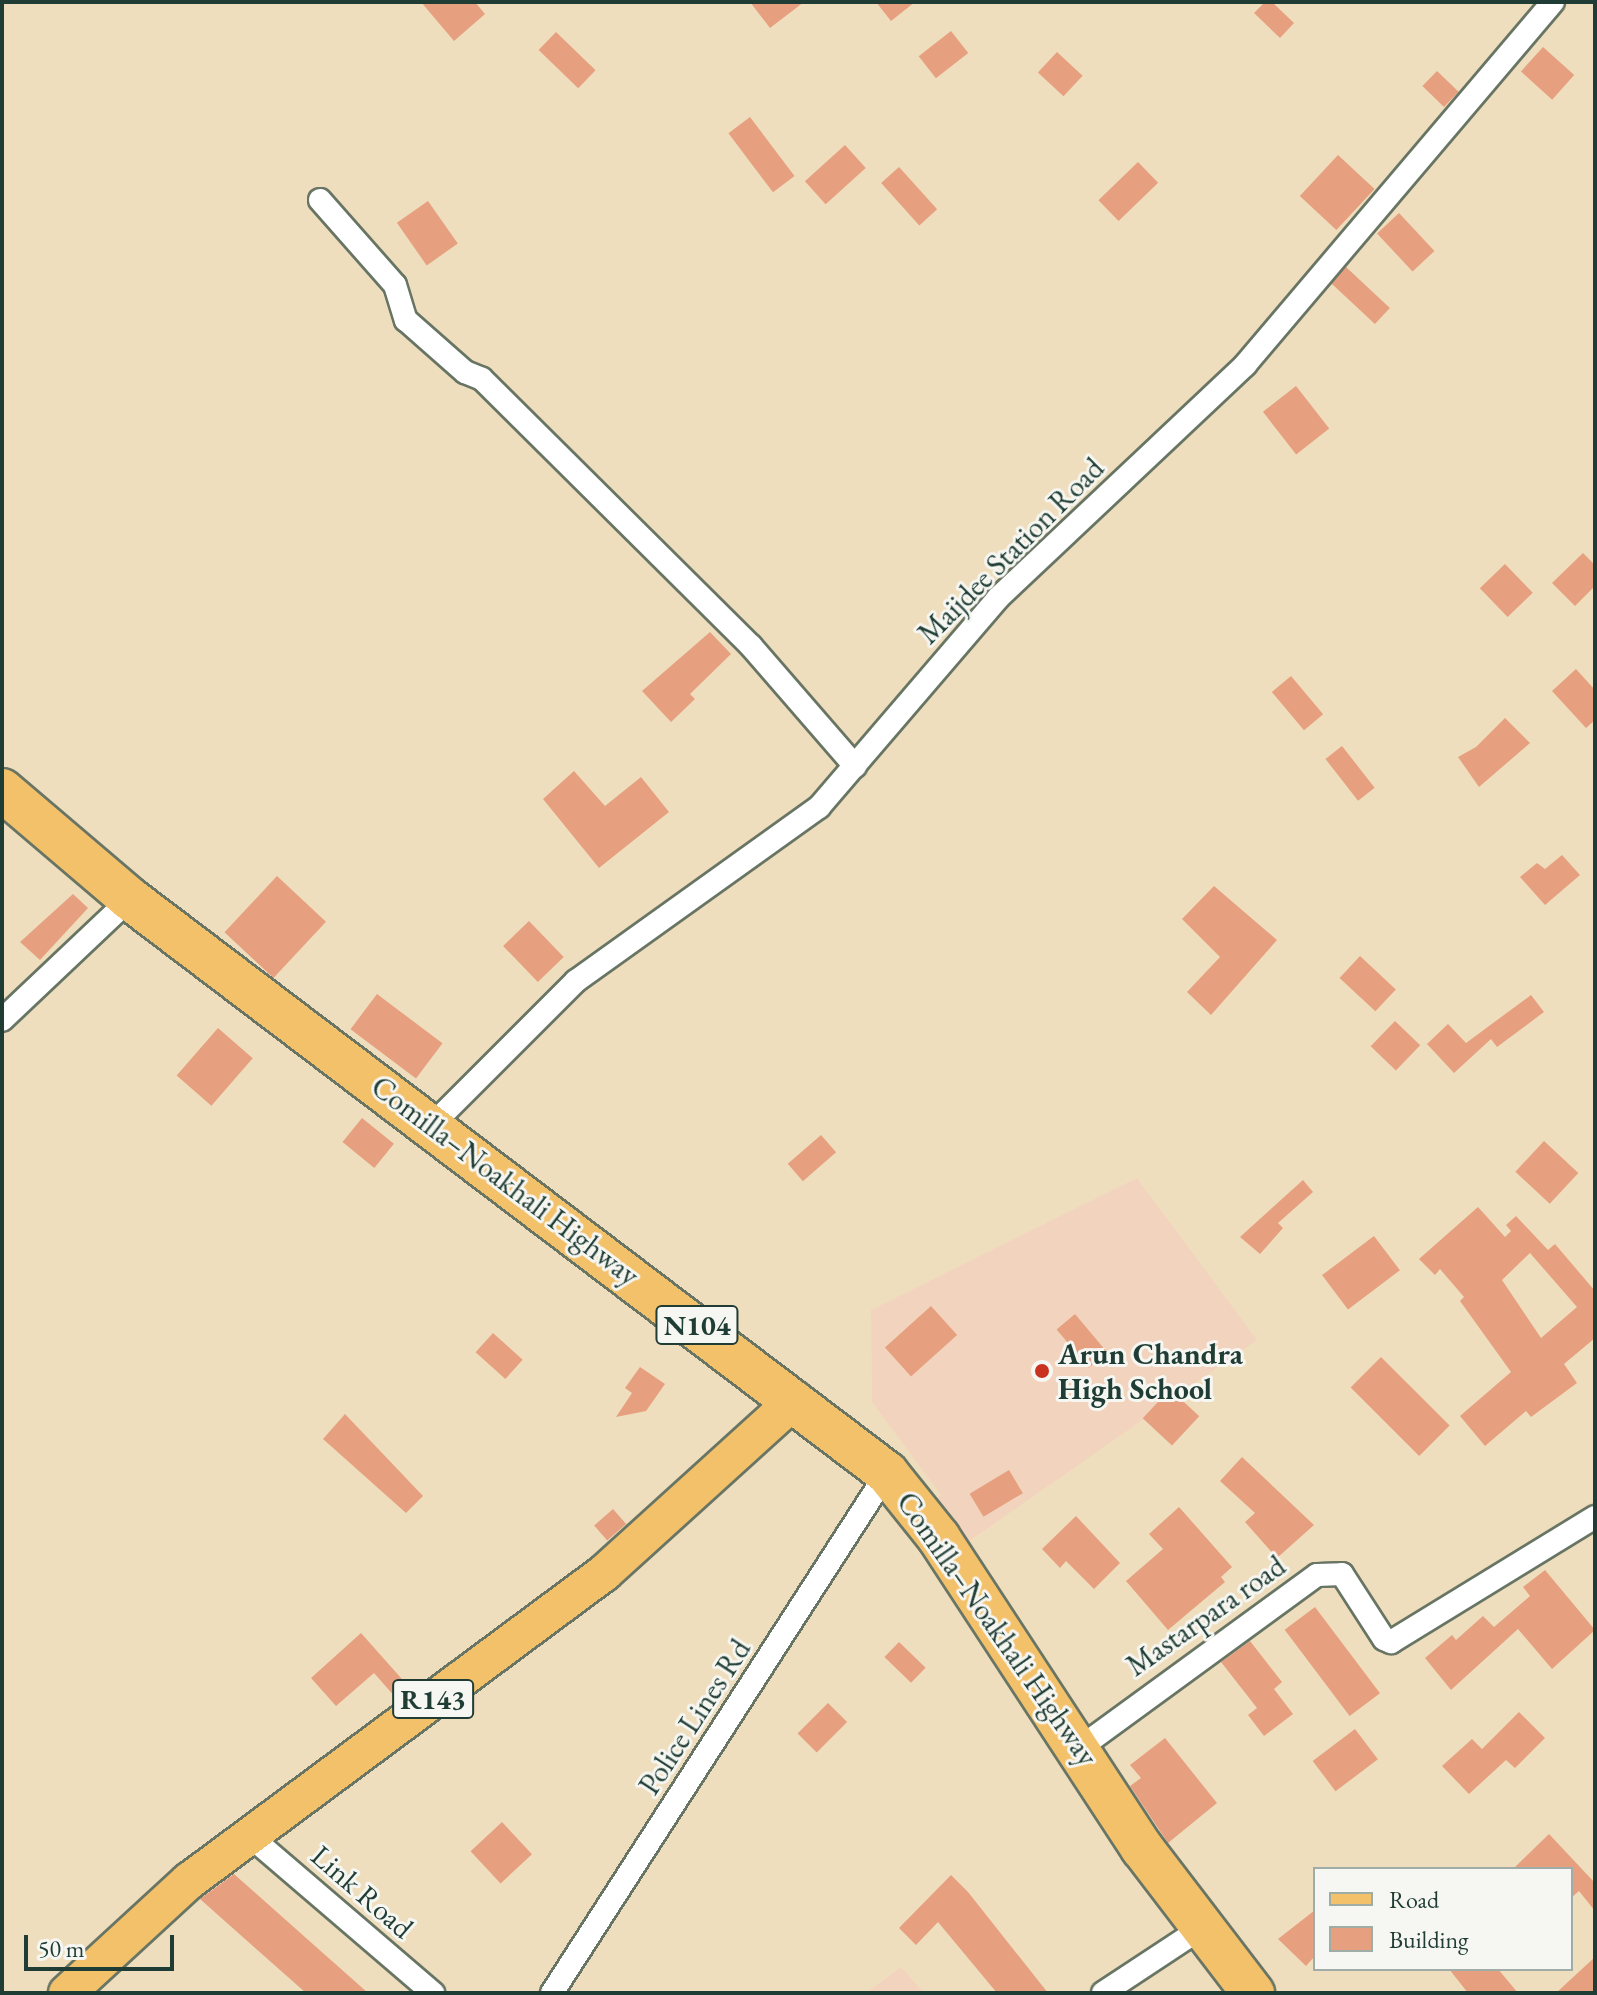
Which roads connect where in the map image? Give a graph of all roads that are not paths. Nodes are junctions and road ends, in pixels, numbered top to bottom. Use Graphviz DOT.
graph roads {
  1 [pos="1553,2"];
  2 [pos="320,200"];
  3 [pos="855,766"];
  4 [pos="2,790"];
  5 [pos="130,899"];
  6 [pos="2,1020"];
  7 [pos="431,1126"];
  8 [pos="795,1400"];
  9 [pos="887,1473"];
  10 [pos="1595,1517"];
  11 [pos="1081,1747"];
  12 [pos="251,1837"];
  13 [pos="1203,1927"];
  14 [pos="67,1993"];
  15 [pos="433,1993"];
  16 [pos="552,1993"];
  17 [pos="1103,1993"];
  18 [pos="1253,1993"];
  1 -- 3 [label="street, Maijdee Station Road"];
  2 -- 3 [label="street"];
  3 -- 7 [label="street, Maijdee Station Road"];
  4 -- 5 [label="highway, Comilla–Noakhali Highway / N104"];
  5 -- 6 [label="street"];
  5 -- 7 [label="highway, Comilla–Noakhali Highway / N104"];
  7 -- 8 [label="highway, Comilla–Noakhali Highway / N104"];
  8 -- 9 [label="highway, Comilla–Noakhali Highway / N104"];
  8 -- 12 [label="main road, R143"];
  9 -- 11 [label="highway, Comilla–Noakhali Highway / N104"];
  9 -- 16 [label="street, Police Lines Rd"];
  10 -- 11 [label="street, Mastarpara road"];
  11 -- 13 [label="highway, Comilla–Noakhali Highway / N104"];
  12 -- 14 [label="main road, R143"];
  12 -- 15 [label="street, Link Road"];
  13 -- 17 [label="street"];
  13 -- 18 [label="highway, Comilla–Noakhali Highway / N104"];
}
